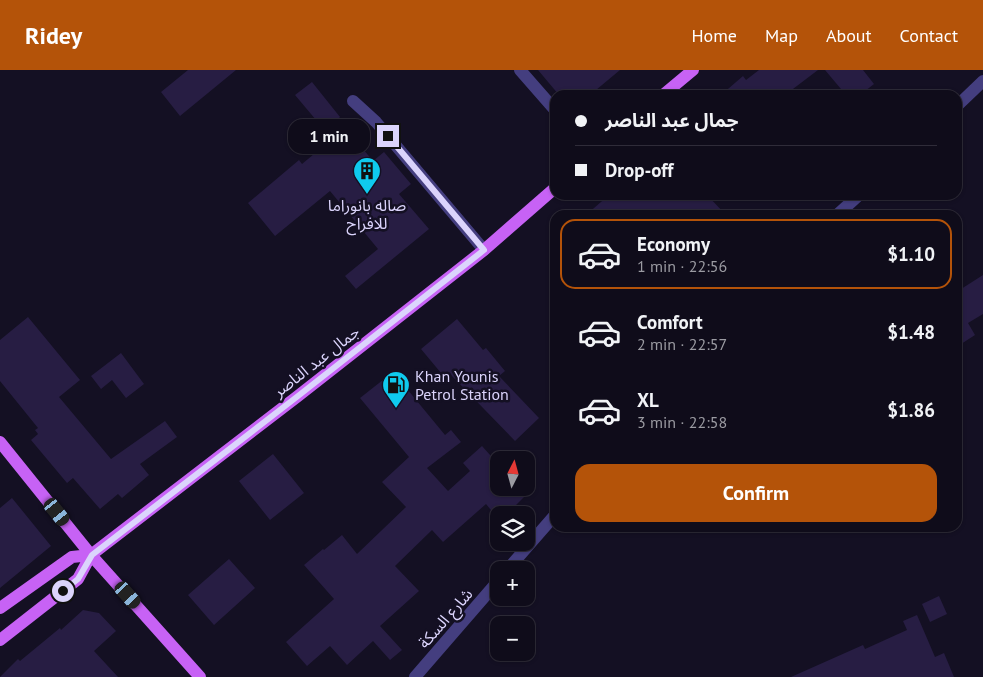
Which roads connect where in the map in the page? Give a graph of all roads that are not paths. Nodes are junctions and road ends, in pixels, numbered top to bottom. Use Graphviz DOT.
graph roads {
  1 [pos="520,70"];
  2 [pos="693,70"];
  3 [pos="983,81"];
  4 [pos="670,90"];
  5 [pos="962,100"];
  6 [pos="353,102"];
  7 [pos="550,104"];
  8 [pos="550,192"];
  9 [pos="854,200"];
  10 [pos="842,210"];
  11 [pos="484,250"];
  12 [pos="0,442"];
  13 [pos="550,521"];
  14 [pos="92,555"];
  15 [pos="515,561"];
  16 [pos="490,590"];
  17 [pos="0,608"];
  18 [pos="0,640"];
  19 [pos="200,677"];
  20 [pos="415,677"];
  1 -- 7 [label="street"];
  2 -- 4 [label="main road"];
  3 -- 5 [label="street"];
  6 -- 11 [label="street"];
  8 -- 11 [label="main road, جمال عبد الناصر"];
  9 -- 10 [label="street"];
  11 -- 14 [label="main road, جمال عبد الناصر"];
  12 -- 14 [label="main road"];
  13 -- 15 [label="street"];
  14 -- 17 [label="main road, جمال عبد الناصر"];
  14 -- 18 [label="main road, جمال عبد الناصر"];
  14 -- 19 [label="main road"];
  16 -- 20 [label="street, شارع السكة"];
}
